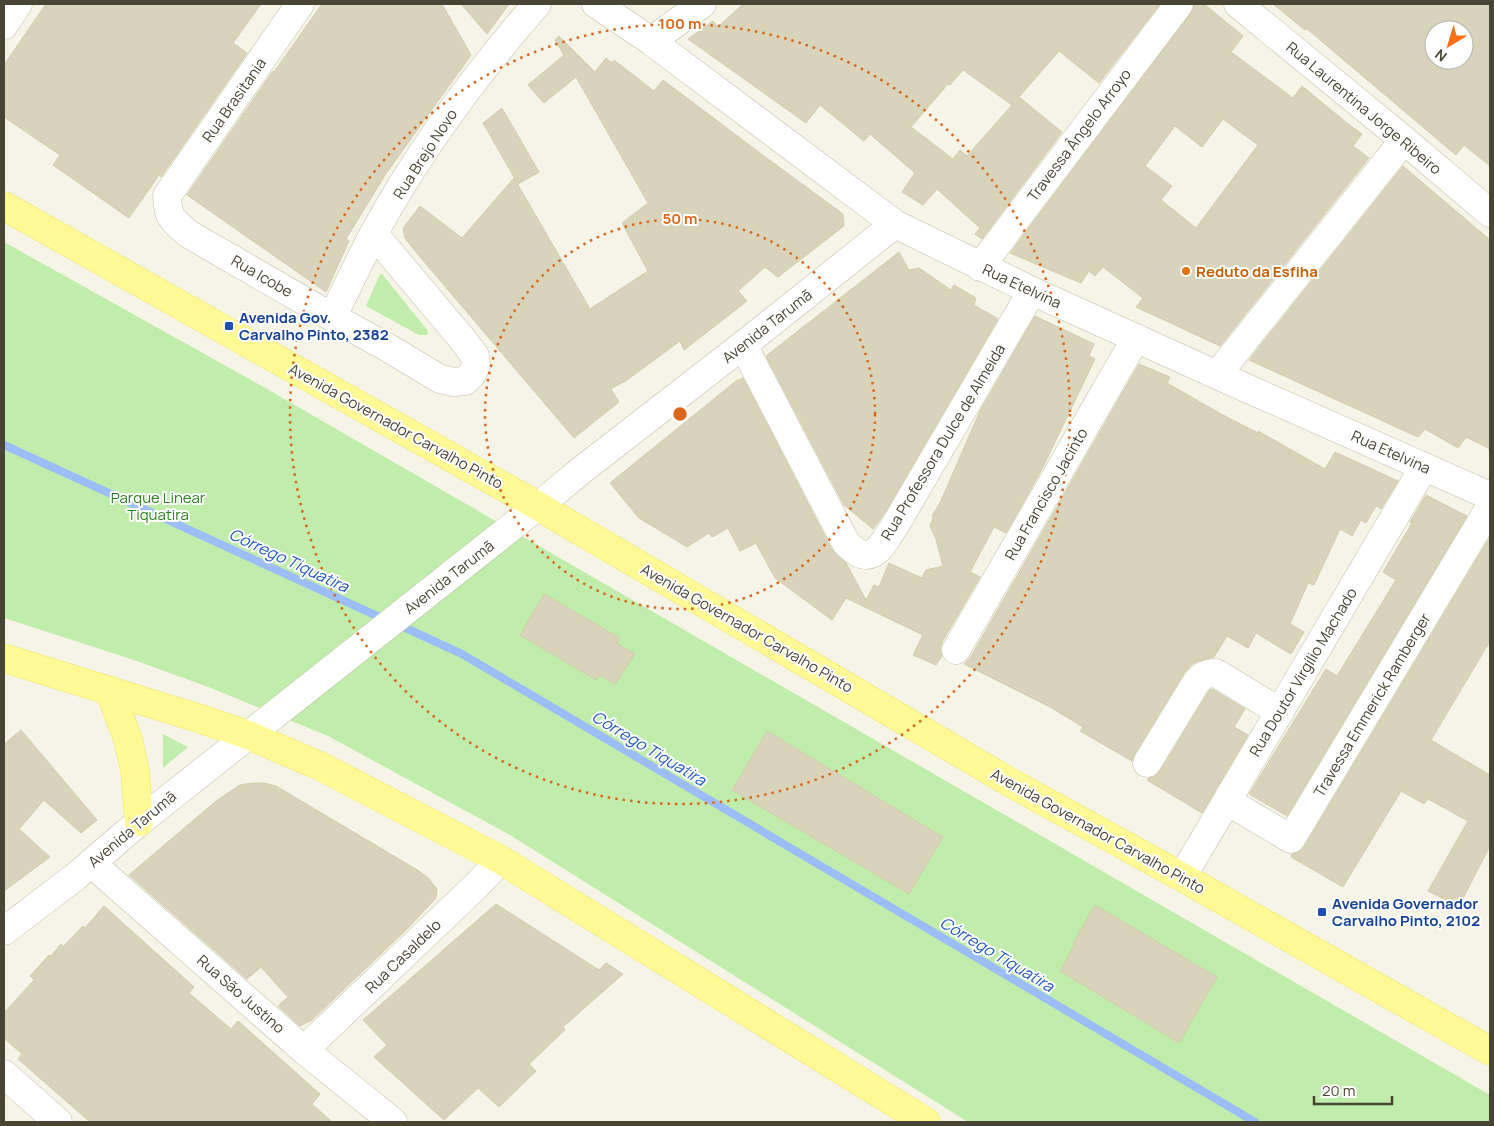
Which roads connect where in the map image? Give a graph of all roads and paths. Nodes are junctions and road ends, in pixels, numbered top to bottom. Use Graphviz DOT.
graph roads {
  1 [pos="18,4"];
  2 [pos="300,4"];
  3 [pos="537,4"];
  4 [pos="596,4"];
  5 [pos="702,4"];
  6 [pos="1179,4"];
  7 [pos="1238,4"];
  8 [pos="4,25"];
  9 [pos="650,41"];
  10 [pos="1404,140"];
  11 [pos="167,196"];
  12 [pos="4,206"];
  13 [pos="1490,213"];
  14 [pos="895,224"];
  15 [pos="374,234"];
  16 [pos="980,266"];
  17 [pos="1032,292"];
  18 [pos="332,317"];
  19 [pos="1136,338"];
  20 [pos="743,345"];
  21 [pos="1217,376"];
  22 [pos="1424,467"];
  23 [pos="1490,496"];
  24 [pos="538,506"];
  25 [pos="1490,507"];
  26 [pos="956,650"];
  27 [pos="4,658"];
  28 [pos="109,690"];
  29 [pos="1280,712"];
  30 [pos="248,735"];
  31 [pos="1147,763"];
  32 [pos="1227,801"];
  33 [pos="139,822"];
  34 [pos="501,860"];
  35 [pos="91,863"];
  36 [pos="1182,877"];
  37 [pos="4,931"];
  38 [pos="304,1050"];
  39 [pos="1490,1051"];
  40 [pos="4,1074"];
  41 [pos="58,1122"];
  42 [pos="392,1122"];
  43 [pos="926,1122"];
  1 -- 8 [label="street"];
  2 -- 11 [label="street, Rua Brasitania"];
  3 -- 15 [label="street, Rua Brejo Novo"];
  4 -- 9 [label="street, Rua Etelvina"];
  5 -- 9 [label="street"];
  6 -- 16 [label="street, Travessa Ângelo Arroyo"];
  7 -- 10 [label="street, Rua Laurentina Jorge Ribeiro"];
  9 -- 14 [label="street, Rua Etelvina"];
  10 -- 13 [label="street, Rua Laurentina Jorge Ribeiro"];
  10 -- 21 [label="street"];
  11 -- 18 [label="street, Rua Icobe"];
  12 -- 24 [label="main road, Avenida Governador Carvalho Pinto"];
  14 -- 16 [label="street, Rua Etelvina"];
  14 -- 20 [label="street, Avenida Tarumã"];
  15 -- 18 [label="street, Rua Brejo Novo"];
  15 -- 18 [label="street, Rua Icobe"];
  16 -- 17 [label="street, Rua Etelvina"];
  17 -- 19 [label="street, Rua Etelvina"];
  17 -- 20 [label="street, Rua Professora Dulce de Almeida"];
  19 -- 21 [label="street, Rua Etelvina"];
  19 -- 26 [label="street, Rua Francisco Jacinto"];
  20 -- 24 [label="street, Avenida Tarumã"];
  21 -- 22 [label="street, Rua Etelvina"];
  22 -- 23 [label="street, Rua Etelvina"];
  22 -- 29 [label="street, Rua Doutor Virgílio Machado"];
  24 -- 30 [label="street, Avenida Tarumã"];
  24 -- 36 [label="main road, Avenida Governador Carvalho Pinto"];
  25 -- 32 [label="street, Travessa Emmerick Ramberger"];
  27 -- 28 [label="main road"];
  28 -- 30 [label="main road"];
  28 -- 33 [label="main road"];
  29 -- 31 [label="street"];
  29 -- 32 [label="street, Rua Doutor Virgílio Machado"];
  30 -- 33 [label="street, Avenida Tarumã"];
  30 -- 34 [label="main road"];
  32 -- 36 [label="street, Rua Doutor Virgílio Machado"];
  33 -- 35 [label="street, Avenida Tarumã"];
  34 -- 38 [label="street, Rua Casaldelo"];
  34 -- 43 [label="main road"];
  35 -- 37 [label="street, Avenida Tarumã"];
  35 -- 38 [label="street, Rua São Justino"];
  36 -- 39 [label="main road, Avenida Governador Carvalho Pinto"];
  38 -- 42 [label="street, Rua São Justino"];
  40 -- 41 [label="street"];
}
